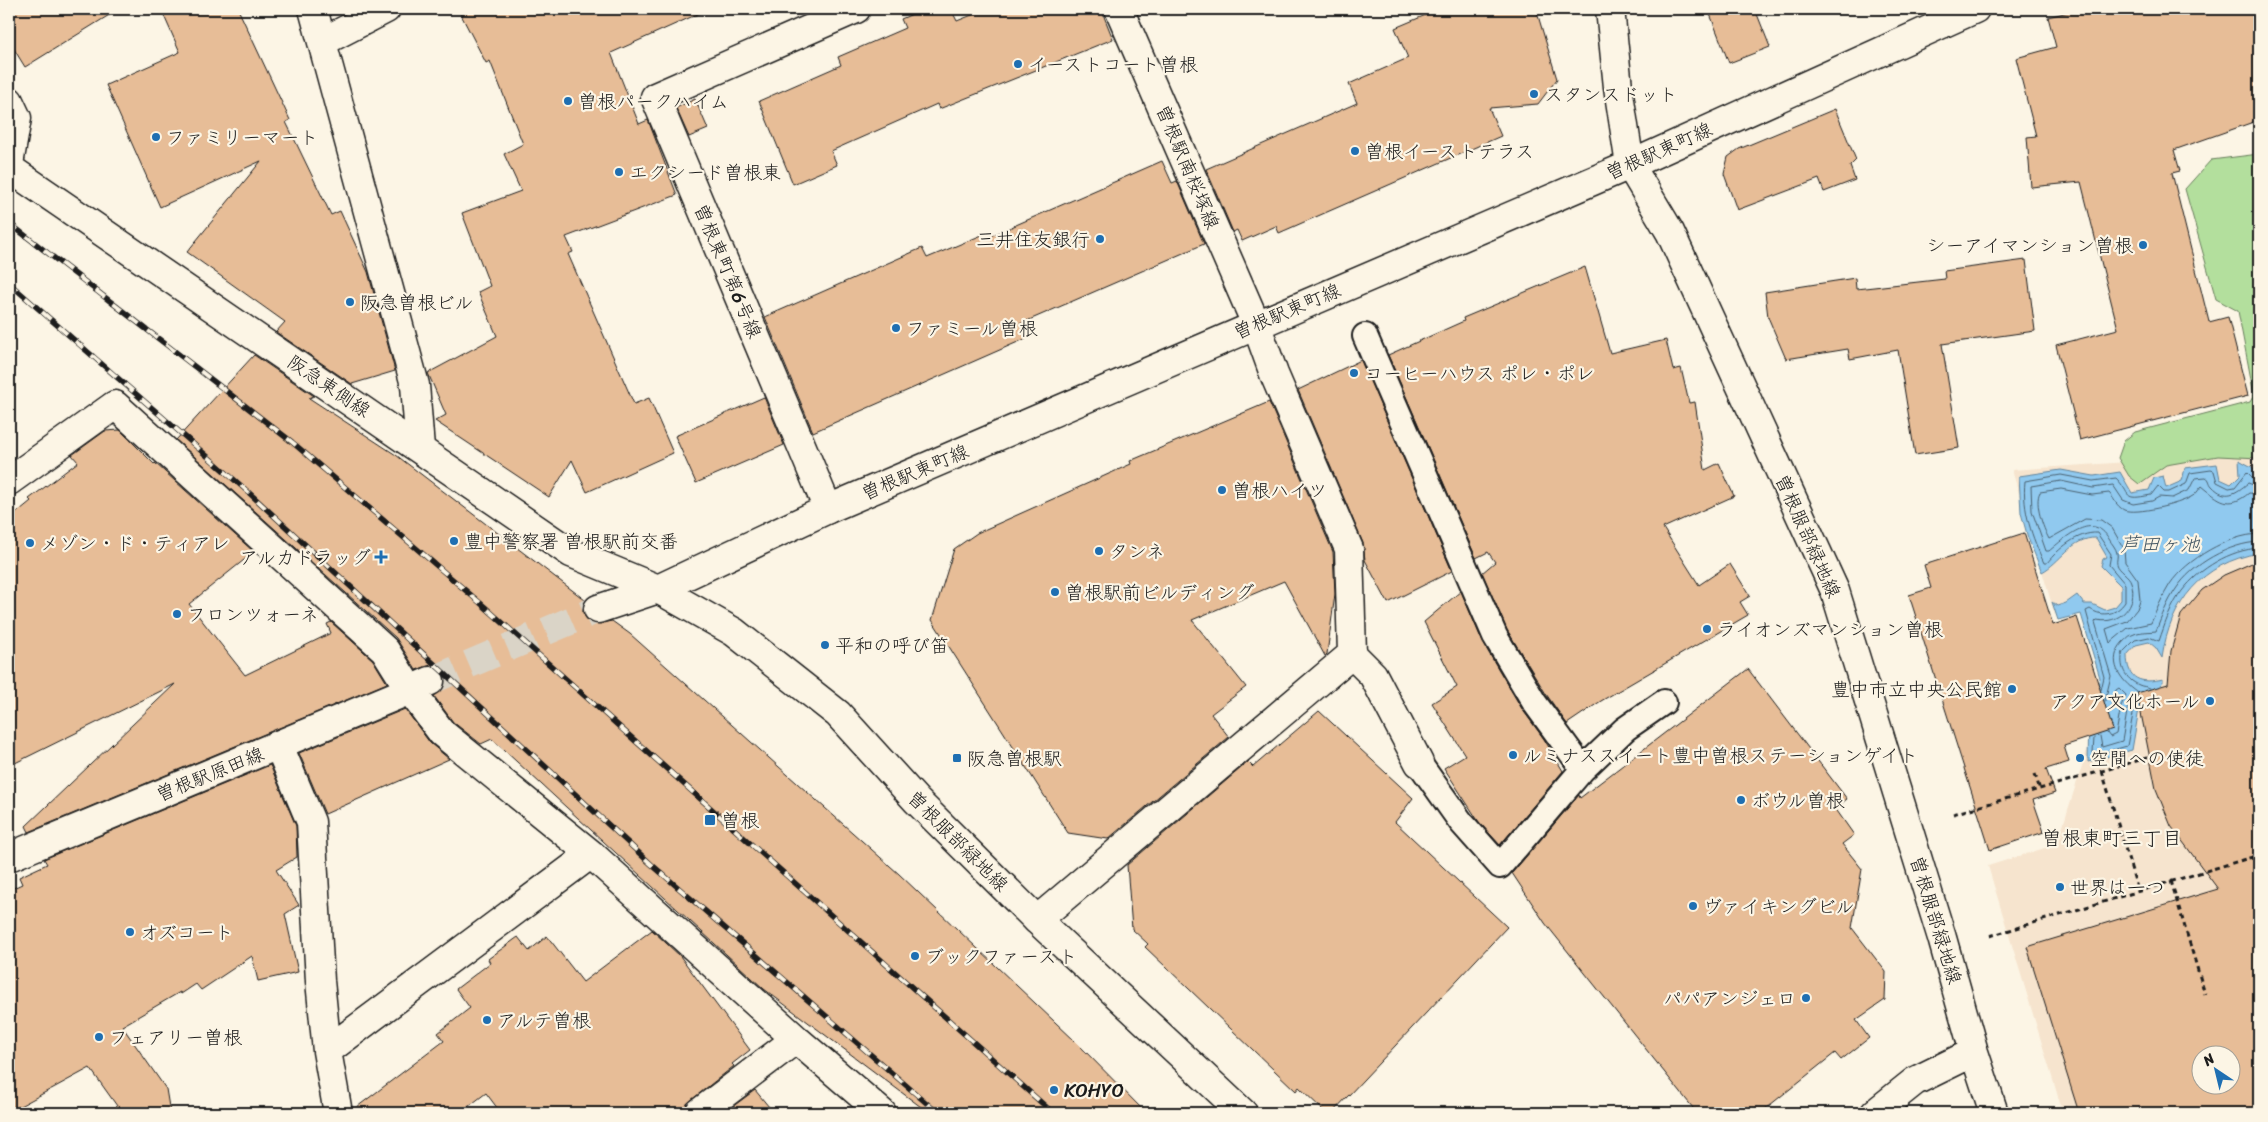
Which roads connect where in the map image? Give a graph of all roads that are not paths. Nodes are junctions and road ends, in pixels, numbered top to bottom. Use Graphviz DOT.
graph roads {
  1 [pos="313,9"];
  2 [pos="386,9"];
  3 [pos="856,9"];
  4 [pos="1119,9"];
  5 [pos="1610,9"];
  6 [pos="1975,9"];
  7 [pos="324,42"];
  8 [pos="9,101"];
  9 [pos="9,164"];
  10 [pos="1630,165"];
  11 [pos="9,168"];
  12 [pos="1256,324"];
  13 [pos="1365,336"];
  14 [pos="420,448"];
  15 [pos="9,481"];
  16 [pos="828,509"];
  17 [pos="658,589"];
  18 [pos="598,609"];
  19 [pos="1352,654"];
  20 [pos="420,685"];
  21 [pos="1664,702"];
  22 [pos="279,746"];
  23 [pos="1419,763"];
  24 [pos="1583,770"];
  25 [pos="591,854"];
  26 [pos="9,857"];
  27 [pos="1037,920"];
  28 [pos="796,1039"];
  29 [pos="327,1051"];
  30 [pos="1974,1052"];
  31 [pos="338,1113"];
  32 [pos="699,1113"];
  33 [pos="882,1113"];
  34 [pos="1243,1113"];
  35 [pos="1875,1113"];
  36 [pos="1994,1113"];
  1 -- 7 [label="street"];
  2 -- 7 [label="street"];
  3 -- 16 [label="street, 曽根東町第6号線"];
  4 -- 12 [label="street, 曽根駅南桜塚線"];
  5 -- 10 [label="street, 曽根服部緑地線"];
  6 -- 10 [label="street, 曽根駅東町線"];
  7 -- 14 [label="street"];
  8 -- 9 [label="street"];
  10 -- 12 [label="street, 曽根駅東町線"];
  10 -- 30 [label="street, 曽根服部緑地線"];
  11 -- 14 [label="street, 阪急東側線"];
  12 -- 16 [label="street, 曽根駅東町線"];
  12 -- 19 [label="street, 曽根駅南桜塚線"];
  13 -- 24 [label="lane"];
  14 -- 17 [label="street, 阪急東側線"];
  15 -- 20 [label="street"];
  16 -- 17 [label="street, 曽根駅東町線"];
  17 -- 18 [label="street, 曽根駅東町線"];
  17 -- 27 [label="street, 曽根服部緑地線"];
  19 -- 23 [label="street"];
  19 -- 27 [label="street"];
  20 -- 22 [label="street, 曽根駅原田線"];
  20 -- 25 [label="street"];
  21 -- 24 [label="lane"];
  22 -- 26 [label="street, 曽根駅原田線"];
  22 -- 29 [label="street"];
  23 -- 24 [label="lane"];
  25 -- 28 [label="street"];
  25 -- 29 [label="street"];
  27 -- 34 [label="street, 曽根服部緑地線"];
  28 -- 32 [label="street"];
  28 -- 33 [label="street"];
  29 -- 31 [label="street"];
  30 -- 35 [label="street"];
  30 -- 36 [label="street, 曽根服部緑地線"];
}
